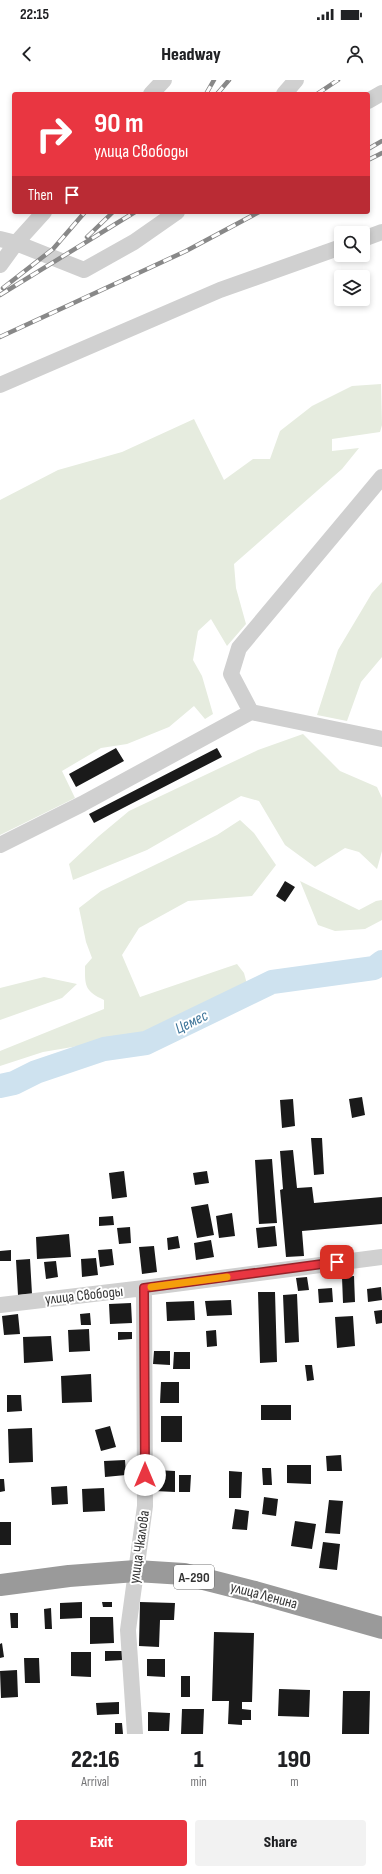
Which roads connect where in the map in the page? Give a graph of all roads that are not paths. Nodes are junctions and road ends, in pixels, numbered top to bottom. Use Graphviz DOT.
graph roads {
  1 [pos="164,80"];
  2 [pos="296,80"];
  3 [pos="153,92"];
  4 [pos="286,92"];
  5 [pos="382,93"];
  6 [pos="370,100"];
  7 [pos="42,214"];
  8 [pos="174,214"];
  9 [pos="382,232"];
  10 [pos="370,236"];
  11 [pos="0,239"];
  12 [pos="16,243"];
  13 [pos="334,249"];
  14 [pos="0,265"];
  15 [pos="0,385"];
  16 [pos="382,477"];
  17 [pos="251,712"];
  18 [pos="382,739"];
  19 [pos="0,845"];
  20 [pos="382,1257"];
  21 [pos="144,1288"];
  22 [pos="0,1305"];
  23 [pos="136,1571"];
  24 [pos="0,1585"];
  25 [pos="382,1628"];
  26 [pos="135,1734"];
  1 -- 3 [label="street"];
  2 -- 4 [label="street"];
  5 -- 6 [label="street"];
  7 -- 12 [label="street"];
  8 -- 12 [label="street"];
  9 -- 10 [label="street"];
  11 -- 12 [label="street"];
  12 -- 14 [label="street"];
  13 -- 15 [label="street"];
  16 -- 17 [label="street"];
  17 -- 18 [label="street"];
  17 -- 19 [label="street"];
  20 -- 21 [label="street, улица Свободы"];
  21 -- 22 [label="street, улица Свободы"];
  21 -- 23 [label="street, улица Чкалова"];
  23 -- 24 [label="highway, улица Ленина / А-290"];
  23 -- 25 [label="highway, улица Ленина / А-290"];
  23 -- 26 [label="street, улица Чкалова"];
}
